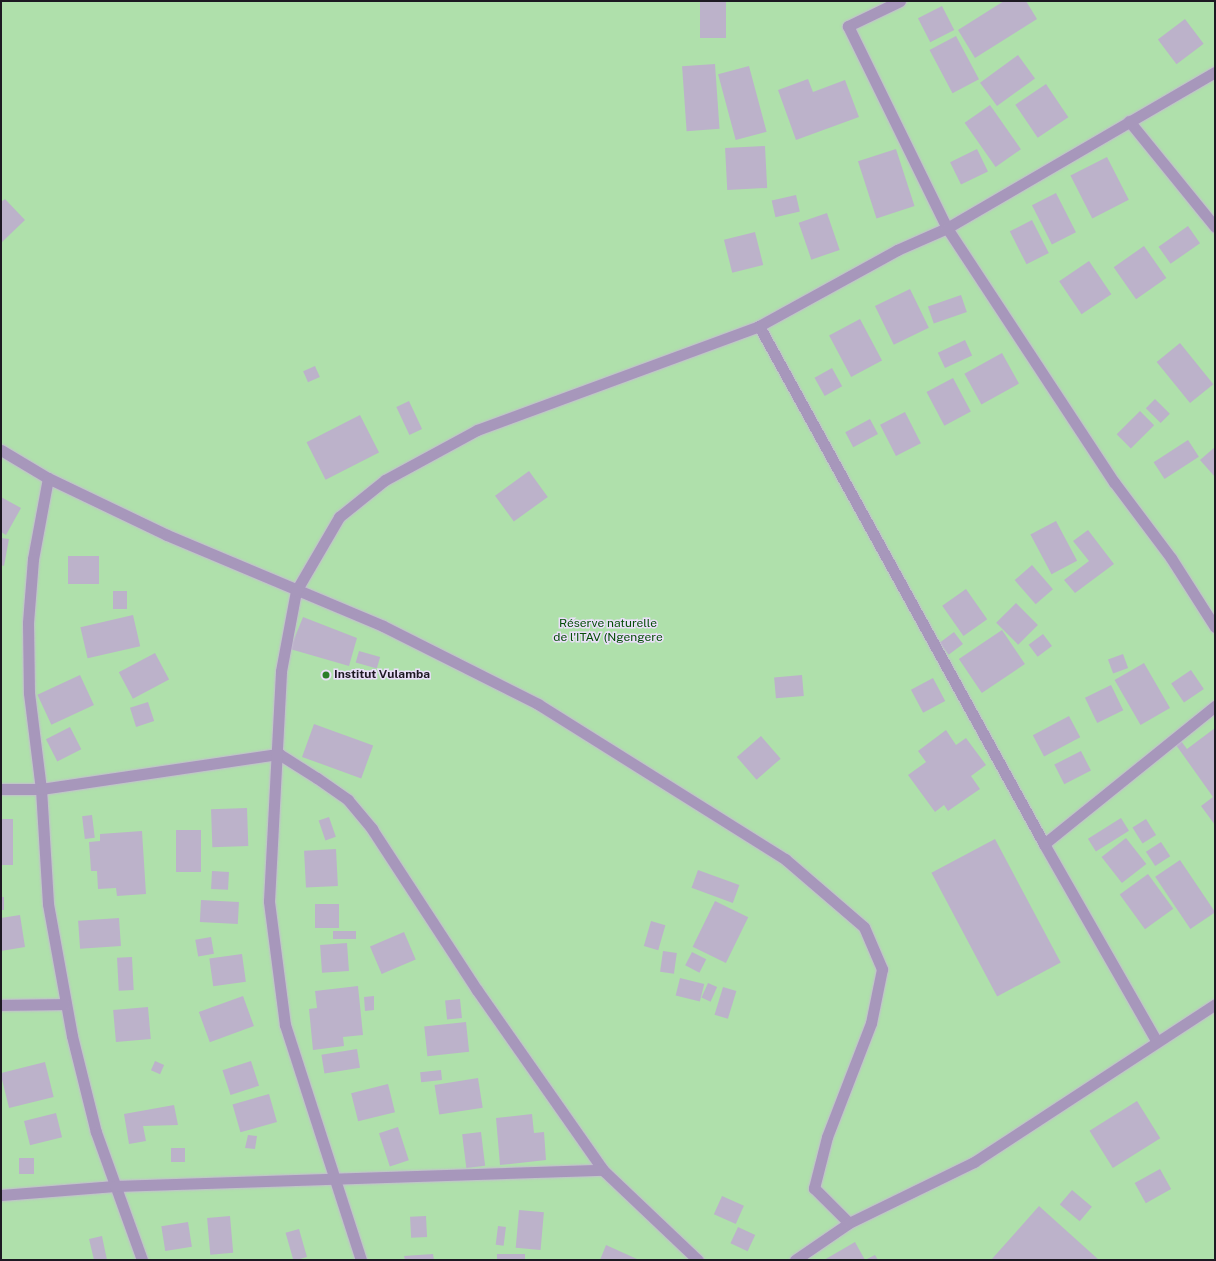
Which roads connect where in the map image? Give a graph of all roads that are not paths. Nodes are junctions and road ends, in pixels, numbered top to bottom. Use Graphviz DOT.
graph roads {
  1 [pos="900,1"];
  2 [pos="1215,72"];
  3 [pos="1129,121"];
  4 [pos="1215,227"];
  5 [pos="947,228"];
  6 [pos="759,326"];
  7 [pos="1,450"];
  8 [pos="48,478"];
  9 [pos="296,590"];
  10 [pos="1215,627"];
  11 [pos="1215,706"];
  12 [pos="279,754"];
  13 [pos="1,789"];
  14 [pos="41,789"];
  15 [pos="1044,844"];
  16 [pos="1,1004"];
  17 [pos="66,1004"];
  18 [pos="1215,1004"];
  19 [pos="1156,1040"];
  20 [pos="603,1170"];
  21 [pos="336,1179"];
  22 [pos="114,1186"];
  23 [pos="1,1195"];
  24 [pos="849,1223"];
  25 [pos="142,1260"];
  26 [pos="361,1260"];
  27 [pos="698,1260"];
  28 [pos="795,1260"];
  1 -- 5 [label="street"];
  2 -- 3 [label="street"];
  3 -- 4 [label="street"];
  3 -- 5 [label="street"];
  5 -- 6 [label="street"];
  5 -- 10 [label="street"];
  6 -- 9 [label="street"];
  6 -- 15 [label="street"];
  7 -- 8 [label="street"];
  8 -- 9 [label="street"];
  8 -- 14 [label="street"];
  9 -- 12 [label="street"];
  9 -- 24 [label="street"];
  11 -- 15 [label="street"];
  12 -- 14 [label="street"];
  12 -- 20 [label="street"];
  12 -- 21 [label="street"];
  13 -- 14 [label="street"];
  14 -- 17 [label="street"];
  15 -- 19 [label="street"];
  16 -- 17 [label="street"];
  17 -- 22 [label="street"];
  18 -- 19 [label="street"];
  19 -- 24 [label="street"];
  20 -- 21 [label="street"];
  20 -- 27 [label="street"];
  21 -- 22 [label="street"];
  21 -- 26 [label="street"];
  22 -- 23 [label="street"];
  22 -- 25 [label="street"];
  24 -- 28 [label="street"];
}
